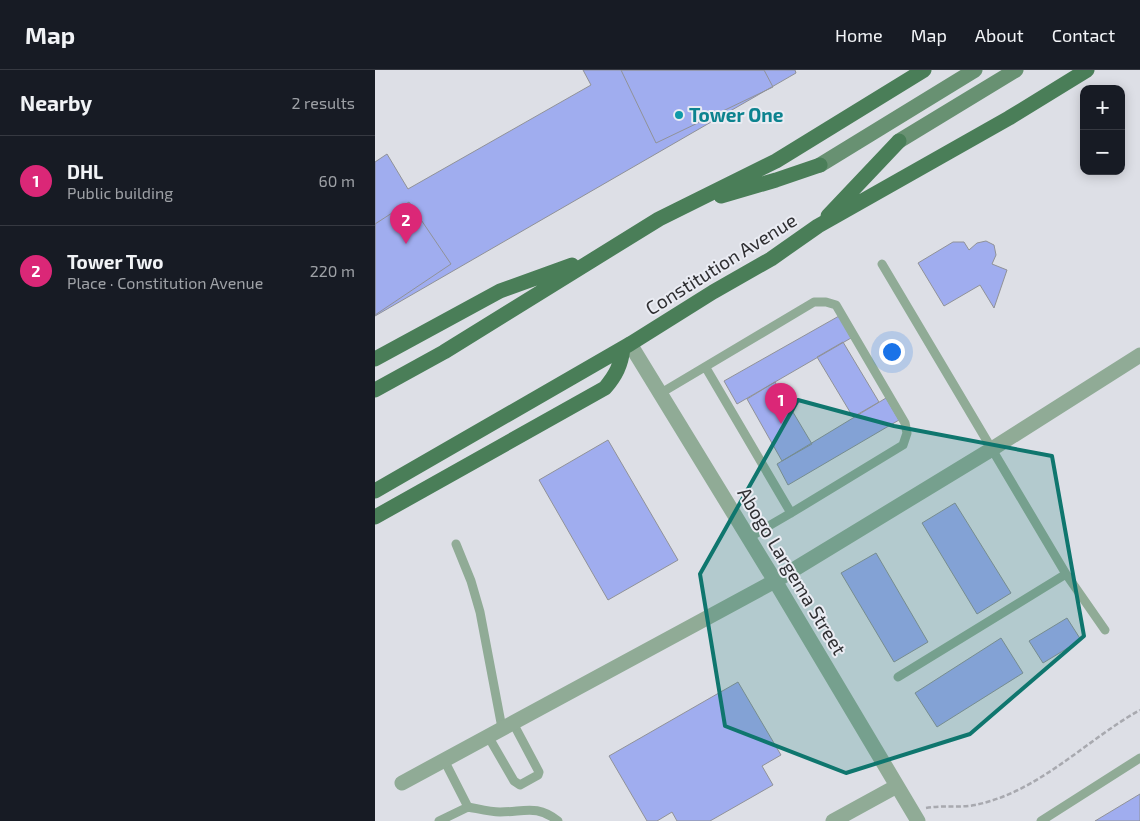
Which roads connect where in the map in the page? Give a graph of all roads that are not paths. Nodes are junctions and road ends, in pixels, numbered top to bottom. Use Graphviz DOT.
graph roads {
  1 [pos="924,70"];
  2 [pos="975,70"];
  3 [pos="1016,70"];
  4 [pos="1087,70"];
  5 [pos="691,203"];
  6 [pos="818,226"];
  7 [pos="606,252"];
  8 [pos="882,264"];
  9 [pos="627,346"];
  10 [pos="1140,356"];
  11 [pos="375,359"];
  12 [pos="706,368"];
  13 [pos="375,390"];
  14 [pos="661,393"];
  15 [pos="992,449"];
  16 [pos="375,491"];
  17 [pos="791,513"];
  18 [pos="375,517"];
  19 [pos="748,538"];
  20 [pos="456,544"];
  21 [pos="1066,574"];
  22 [pos="775,581"];
  23 [pos="1105,630"];
  24 [pos="898,677"];
  25 [pos="508,726"];
  26 [pos="487,736"];
  27 [pos="1140,758"];
  28 [pos="443,760"];
  29 [pos="402,783"];
  30 [pos="897,786"];
  31 [pos="468,807"];
  32 [pos="915,816"];
  33 [pos="439,821"];
  34 [pos="558,821"];
  35 [pos="833,821"];
  36 [pos="1041,821"];
  1 -- 5 [label="main road"];
  2 -- 5 [label="main road"];
  3 -- 6 [label="main road"];
  4 -- 6 [label="main road, Constitution Avenue"];
  5 -- 7 [label="main road"];
  6 -- 9 [label="main road, Constitution Avenue"];
  7 -- 11 [label="main road"];
  7 -- 13 [label="main road"];
  8 -- 15 [label="lane"];
  9 -- 14 [label="street, Abogo Largema Street"];
  9 -- 16 [label="main road, Constitution Avenue"];
  9 -- 18 [label="main road"];
  10 -- 15 [label="street"];
  12 -- 14 [label="lane"];
  12 -- 17 [label="lane"];
  12 -- 17 [label="lane"];
  14 -- 19 [label="street, Abogo Largema Street"];
  15 -- 21 [label="lane"];
  15 -- 22 [label="street"];
  17 -- 19 [label="lane"];
  19 -- 22 [label="street, Abogo Largema Street"];
  20 -- 25 [label="lane"];
  21 -- 23 [label="lane"];
  21 -- 24 [label="lane"];
  22 -- 25 [label="street"];
  22 -- 30 [label="street, Abogo Largema Street"];
  25 -- 26 [label="street"];
  25 -- 26 [label="lane"];
  26 -- 28 [label="street"];
  27 -- 36 [label="lane"];
  28 -- 29 [label="street"];
  28 -- 31 [label="lane"];
  30 -- 32 [label="street, Abogo Largema Street"];
  30 -- 35 [label="street"];
  31 -- 33 [label="lane"];
  31 -- 34 [label="lane"];
}
